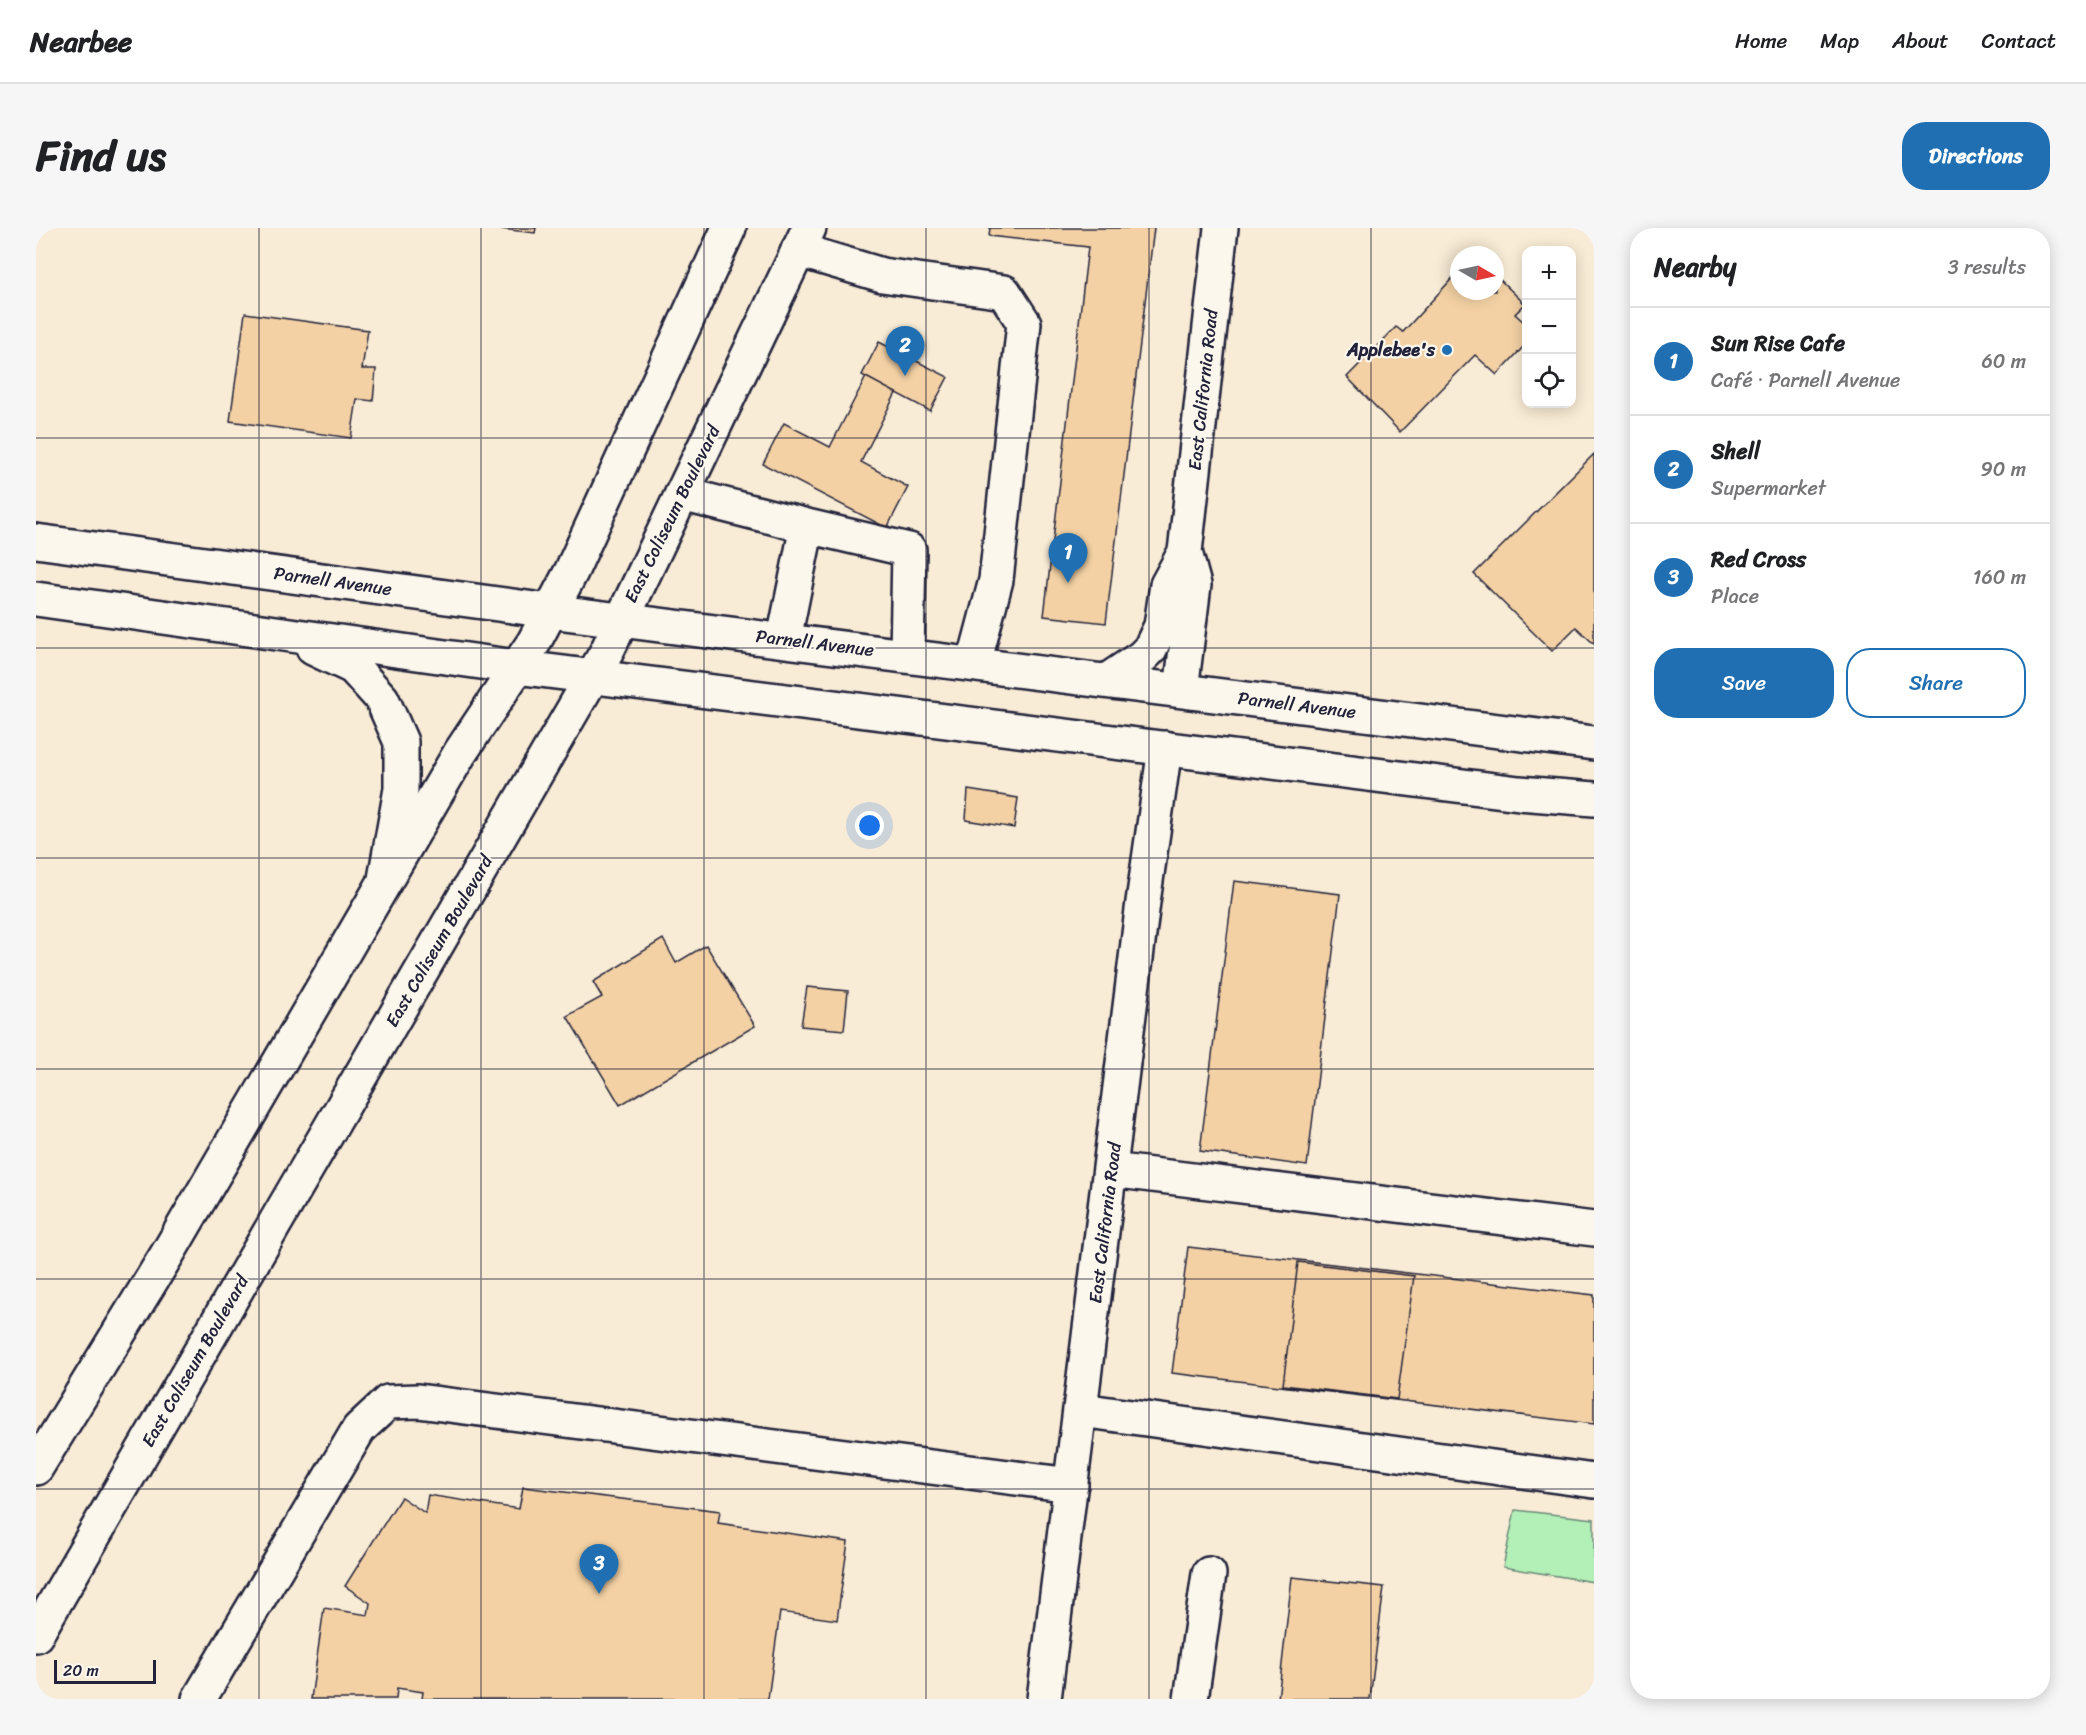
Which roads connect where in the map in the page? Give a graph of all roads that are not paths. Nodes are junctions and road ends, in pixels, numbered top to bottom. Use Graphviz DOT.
graph roads {
  1 [pos="729,228"];
  2 [pos="1221,228"];
  3 [pos="804,239"];
  4 [pos="681,494"];
  5 [pos="807,526"];
  6 [pos="36,541"];
  7 [pos="1185,552"];
  8 [pos="36,599"];
  9 [pos="549,611"];
  10 [pos="621,619"];
  11 [pos="285,634"];
  12 [pos="783,639"];
  13 [pos="907,655"];
  14 [pos="974,663"];
  15 [pos="516,667"];
  16 [pos="593,676"];
  17 [pos="1108,680"];
  18 [pos="1181,690"];
  19 [pos="1594,743"];
  20 [pos="1165,748"];
  21 [pos="1594,799"];
  22 [pos="384,883"];
  23 [pos="1112,1170"];
  24 [pos="1594,1229"];
  25 [pos="1081,1410"];
  26 [pos="36,1468"];
  27 [pos="1594,1480"];
  28 [pos="1071,1485"];
  29 [pos="1209,1574"];
  30 [pos="36,1635"];
  31 [pos="199,1699"];
  32 [pos="1044,1699"];
  33 [pos="1191,1699"];
  1 -- 9 [label="main road"];
  2 -- 7 [label="main road, East California Road"];
  3 -- 4 [label="main road, East Coliseum Boulevard"];
  3 -- 14 [label="main road"];
  4 -- 5 [label="main road"];
  4 -- 10 [label="main road, East Coliseum Boulevard"];
  5 -- 12 [label="main road"];
  5 -- 13 [label="main road"];
  6 -- 9 [label="main road, Parnell Avenue"];
  7 -- 17 [label="main road, East California Road"];
  7 -- 18 [label="main road, East California Road"];
  8 -- 11 [label="main road"];
  9 -- 10 [label="main road, Parnell Avenue"];
  9 -- 15 [label="main road"];
  10 -- 12 [label="main road, Parnell Avenue"];
  10 -- 16 [label="main road, East Coliseum Boulevard"];
  11 -- 15 [label="main road"];
  11 -- 22 [label="main road"];
  12 -- 13 [label="main road, Parnell Avenue"];
  13 -- 14 [label="main road, Parnell Avenue"];
  14 -- 17 [label="main road, Parnell Avenue"];
  15 -- 16 [label="main road"];
  15 -- 22 [label="main road"];
  16 -- 20 [label="main road"];
  16 -- 30 [label="main road, East Coliseum Boulevard"];
  17 -- 18 [label="main road, Parnell Avenue"];
  18 -- 19 [label="main road, Parnell Avenue"];
  20 -- 21 [label="main road"];
  20 -- 23 [label="main road, East California Road"];
  22 -- 26 [label="main road"];
  23 -- 24 [label="main road"];
  23 -- 25 [label="main road, East California Road"];
  25 -- 27 [label="main road"];
  25 -- 28 [label="main road, East California Road"];
  28 -- 31 [label="main road"];
  28 -- 32 [label="main road, East California Road"];
  29 -- 33 [label="main road"];
}
